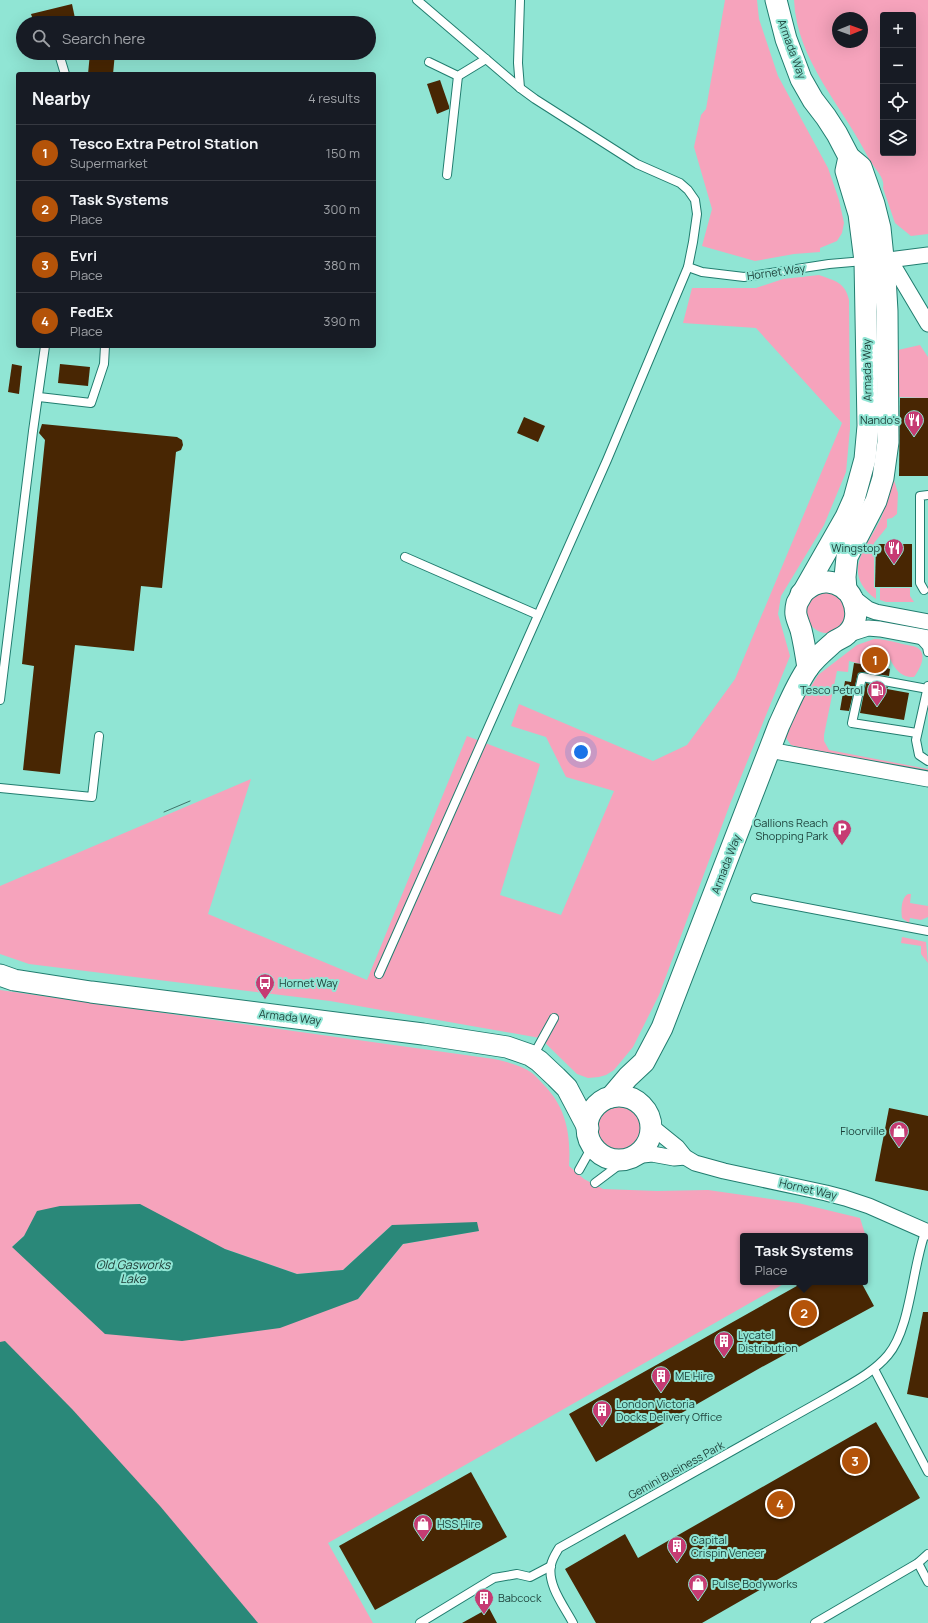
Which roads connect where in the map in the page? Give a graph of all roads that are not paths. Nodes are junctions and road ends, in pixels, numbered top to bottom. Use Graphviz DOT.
graph roads {
  1 [pos="417,0"];
  2 [pos="520,0"];
  3 [pos="776,0"];
  4 [pos="486,59"];
  5 [pos="61,60"];
  6 [pos="429,62"];
  7 [pos="64,72"];
  8 [pos="458,76"];
  9 [pos="520,88"];
  10 [pos="448,175"];
  11 [pos="928,255"];
  12 [pos="879,260"];
  13 [pos="688,267"];
  14 [pos="928,324"];
  15 [pos="45,348"];
  16 [pos="105,348"];
  17 [pos="38,398"];
  18 [pos="928,495"];
  19 [pos="405,557"];
  20 [pos="924,590"];
  21 [pos="848,592"];
  22 [pos="801,594"];
  23 [pos="538,615"];
  24 [pos="928,622"];
  25 [pos="800,630"];
  26 [pos="923,637"];
  27 [pos="840,638"];
  28 [pos="928,652"];
  29 [pos="808,668"];
  30 [pos="928,688"];
  31 [pos="0,700"];
  32 [pos="917,734"];
  33 [pos="98,736"];
  34 [pos="769,750"];
  35 [pos="928,761"];
  36 [pos="928,779"];
  37 [pos="0,788"];
  38 [pos="755,898"];
  39 [pos="928,931"];
  40 [pos="379,974"];
  41 [pos="0,975"];
  42 [pos="554,1018"];
  43 [pos="533,1057"];
  44 [pos="644,1062"];
  45 [pos="567,1088"];
  46 [pos="608,1098"];
  47 [pos="643,1106"];
  48 [pos="651,1126"];
  49 [pos="590,1137"];
  50 [pos="630,1157"];
  51 [pos="685,1157"];
  52 [pos="579,1170"];
  53 [pos="595,1183"];
  54 [pos="927,1231"];
  55 [pos="874,1369"];
  56 [pos="928,1472"];
  57 [pos="928,1554"];
  58 [pos="918,1563"];
  59 [pos="551,1566"];
  60 [pos="928,1582"];
  61 [pos="420,1623"];
  62 [pos="573,1623"];
  63 [pos="815,1623"];
  1 -- 4 [label="lane"];
  2 -- 9 [label="lane"];
  3 -- 12 [label="street, Armada Way"];
  4 -- 8 [label="lane"];
  4 -- 9 [label="lane"];
  5 -- 7 [label="lane"];
  6 -- 8 [label="lane"];
  8 -- 10 [label="lane"];
  9 -- 13 [label="lane"];
  11 -- 12 [label="street, Hornet Way"];
  12 -- 13 [label="lane, Hornet Way"];
  12 -- 14 [label="street"];
  12 -- 21 [label="street, Armada Way"];
  12 -- 22 [label="street, Armada Way"];
  13 -- 23 [label="lane"];
  15 -- 17 [label="lane"];
  16 -- 17 [label="lane"];
  17 -- 31 [label="lane"];
  18 -- 20 [label="lane"];
  19 -- 23 [label="lane"];
  21 -- 22 [label="street"];
  21 -- 24 [label="street"];
  21 -- 27 [label="street, Armada Way"];
  22 -- 25 [label="street, Armada Way"];
  23 -- 40 [label="lane"];
  25 -- 27 [label="street"];
  25 -- 29 [label="street, Armada Way"];
  26 -- 27 [label="street"];
  26 -- 28 [label="lane"];
  27 -- 29 [label="street, Armada Way"];
  29 -- 34 [label="street, Armada Way"];
  30 -- 32 [label="lane"];
  30 -- 32 [label="lane"];
  32 -- 35 [label="lane"];
  33 -- 37 [label="lane"];
  34 -- 36 [label="street"];
  34 -- 44 [label="street, Armada Way"];
  38 -- 39 [label="lane"];
  41 -- 43 [label="street, Armada Way"];
  42 -- 43 [label="lane"];
  43 -- 45 [label="street, Armada Way"];
  44 -- 46 [label="street, Armada Way"];
  44 -- 47 [label="street, Armada Way"];
  45 -- 46 [label="street, Armada Way"];
  45 -- 49 [label="street, Armada Way"];
  46 -- 47 [label="street, Armada Way"];
  46 -- 49 [label="street, Armada Way"];
  47 -- 48 [label="street, Armada Way"];
  48 -- 50 [label="street"];
  48 -- 51 [label="street, Hornet Way"];
  49 -- 50 [label="street, Armada Way"];
  49 -- 52 [label="lane"];
  50 -- 51 [label="street, Hornet Way"];
  50 -- 53 [label="lane"];
  51 -- 54 [label="street, Hornet Way"];
  54 -- 55 [label="lane, Gemini Business Park"];
  55 -- 56 [label="lane"];
  55 -- 59 [label="lane, Gemini Business Park"];
  57 -- 58 [label="lane"];
  58 -- 60 [label="lane"];
  58 -- 63 [label="lane"];
  59 -- 61 [label="lane"];
  59 -- 62 [label="lane"];
}
